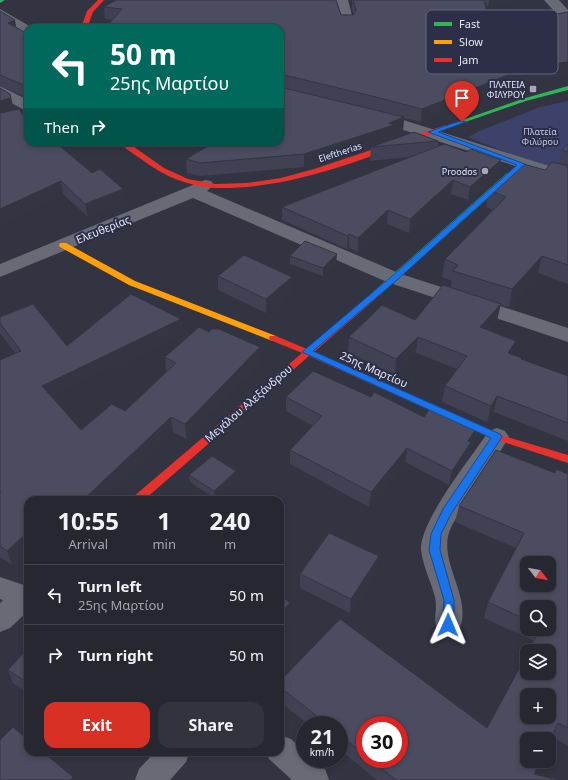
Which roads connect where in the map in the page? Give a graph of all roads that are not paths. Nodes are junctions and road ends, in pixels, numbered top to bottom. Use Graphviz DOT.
graph roads {
  1 [pos="101,0"];
  2 [pos="341,0"];
  3 [pos="551,0"];
  4 [pos="0,13"];
  5 [pos="568,18"];
  6 [pos="347,23"];
  7 [pos="85,24"];
  8 [pos="24,28"];
  9 [pos="568,88"];
  10 [pos="0,91"];
  11 [pos="24,105"];
  12 [pos="361,112"];
  13 [pos="432,132"];
  14 [pos="128,146"];
  15 [pos="522,164"];
  16 [pos="568,178"];
  17 [pos="199,188"];
  18 [pos="63,245"];
  19 [pos="0,271"];
  20 [pos="394,278"];
  21 [pos="568,335"];
  22 [pos="307,352"];
  23 [pos="497,437"];
  24 [pos="568,459"];
  25 [pos="142,496"];
  26 [pos="0,588"];
  27 [pos="24,596"];
  28 [pos="24,600"];
  29 [pos="0,620"];
  30 [pos="448,625"];
  31 [pos="284,753"];
  32 [pos="171,756"];
  33 [pos="150,780"];
  34 [pos="314,780"];
  1 -- 7 [label="street"];
  2 -- 6 [label="street"];
  3 -- 5 [label="street"];
  4 -- 8 [label="street"];
  9 -- 13 [label="street, Eleftherias"];
  10 -- 11 [label="street"];
  12 -- 13 [label="street"];
  13 -- 15 [label="street"];
  13 -- 17 [label="street, Eleftherias"];
  14 -- 17 [label="street, Eleftherias"];
  15 -- 16 [label="street"];
  15 -- 20 [label="street, Μεγάλου Αλεξάνδρου"];
  17 -- 18 [label="street, Ελευθερίας"];
  17 -- 20 [label="street"];
  18 -- 19 [label="street, Ελευθερίας"];
  18 -- 22 [label="street, 25ης Μαρτίου"];
  20 -- 21 [label="street"];
  20 -- 22 [label="street, Μεγάλου Αλεξάνδρου"];
  22 -- 23 [label="street, 25ης Μαρτίου"];
  22 -- 25 [label="street, Μεγάλου Αλεξάνδρου"];
  23 -- 24 [label="street, 25ης Μαρτίου"];
  23 -- 30 [label="street"];
  26 -- 27 [label="street"];
  28 -- 29 [label="street"];
  31 -- 34 [label="street"];
  32 -- 33 [label="street"];
}
